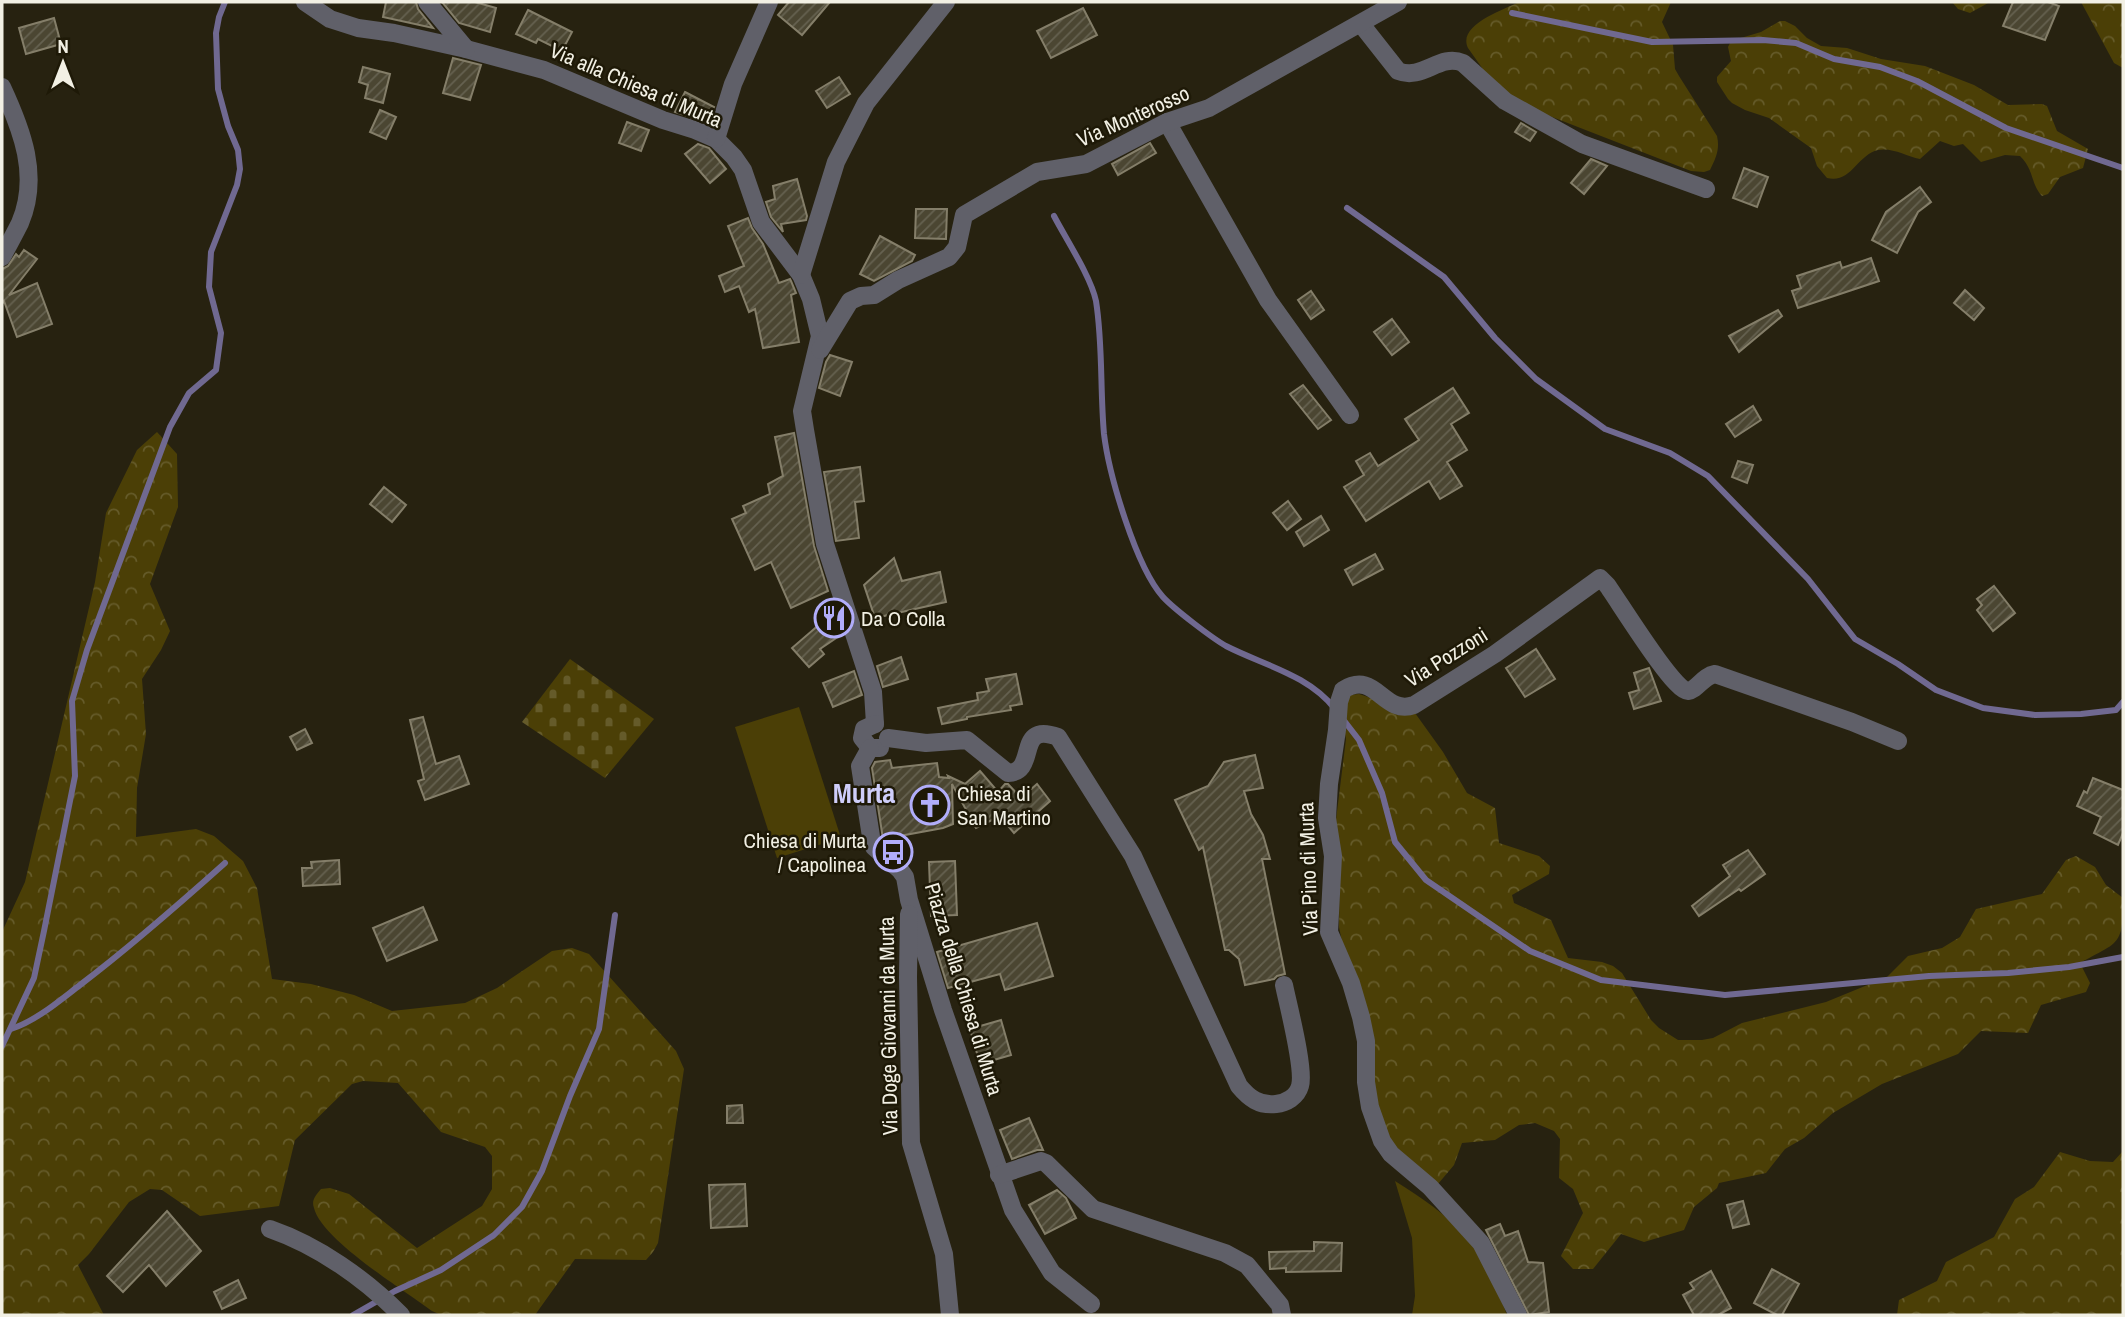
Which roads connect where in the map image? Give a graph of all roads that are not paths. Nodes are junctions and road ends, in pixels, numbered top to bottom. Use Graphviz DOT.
graph roads {
  1 [pos="305,2"];
  2 [pos="427,2"];
  3 [pos="769,2"];
  4 [pos="946,2"];
  5 [pos="1398,2"];
  6 [pos="1361,24"];
  7 [pos="466,49"];
  8 [pos="2,87"];
  9 [pos="1167,122"];
  10 [pos="716,139"];
  11 [pos="1706,189"];
  12 [pos="2,257"];
  13 [pos="801,275"];
  14 [pos="816,356"];
  15 [pos="1350,415"];
  16 [pos="875,723"];
  17 [pos="1338,730"];
  18 [pos="888,738"];
  19 [pos="1898,741"];
  20 [pos="870,748"];
  21 [pos="909,900"];
  22 [pos="1283,985"];
  23 [pos="999,1175"];
  24 [pos="270,1229"];
  25 [pos="1091,1304"];
  26 [pos="401,1315"];
  27 [pos="950,1315"];
  28 [pos="1282,1315"];
  29 [pos="1518,1315"];
  1 -- 7 [label="street, Via alla Chiesa di Murta"];
  2 -- 7 [label="street"];
  3 -- 10 [label="street"];
  4 -- 13 [label="street"];
  5 -- 6 [label="street, Via Monterosso"];
  6 -- 9 [label="street, Via Monterosso"];
  6 -- 11 [label="street"];
  7 -- 10 [label="street, Via alla Chiesa di Murta"];
  8 -- 12 [label="street"];
  9 -- 14 [label="street, Via Monterosso"];
  9 -- 15 [label="street"];
  10 -- 13 [label="street, Via alla Chiesa di Murta"];
  13 -- 14 [label="street, Via alla Chiesa di Murta"];
  14 -- 16 [label="street, Via alla Chiesa di Murta"];
  16 -- 18 [label="street"];
  16 -- 20 [label="street"];
  17 -- 19 [label="street, Via Pozzoni"];
  17 -- 29 [label="street, Via Pino di Murta"];
  18 -- 20 [label="street"];
  18 -- 22 [label="street"];
  20 -- 21 [label="street, Piazza della Chiesa di Murta"];
  21 -- 23 [label="street, Piazza della Chiesa di Murta"];
  21 -- 27 [label="street, Via Doge Giovanni da Murta"];
  23 -- 25 [label="street, Piazza della Chiesa di Murta"];
  23 -- 28 [label="street"];
  24 -- 26 [label="street"];
}
